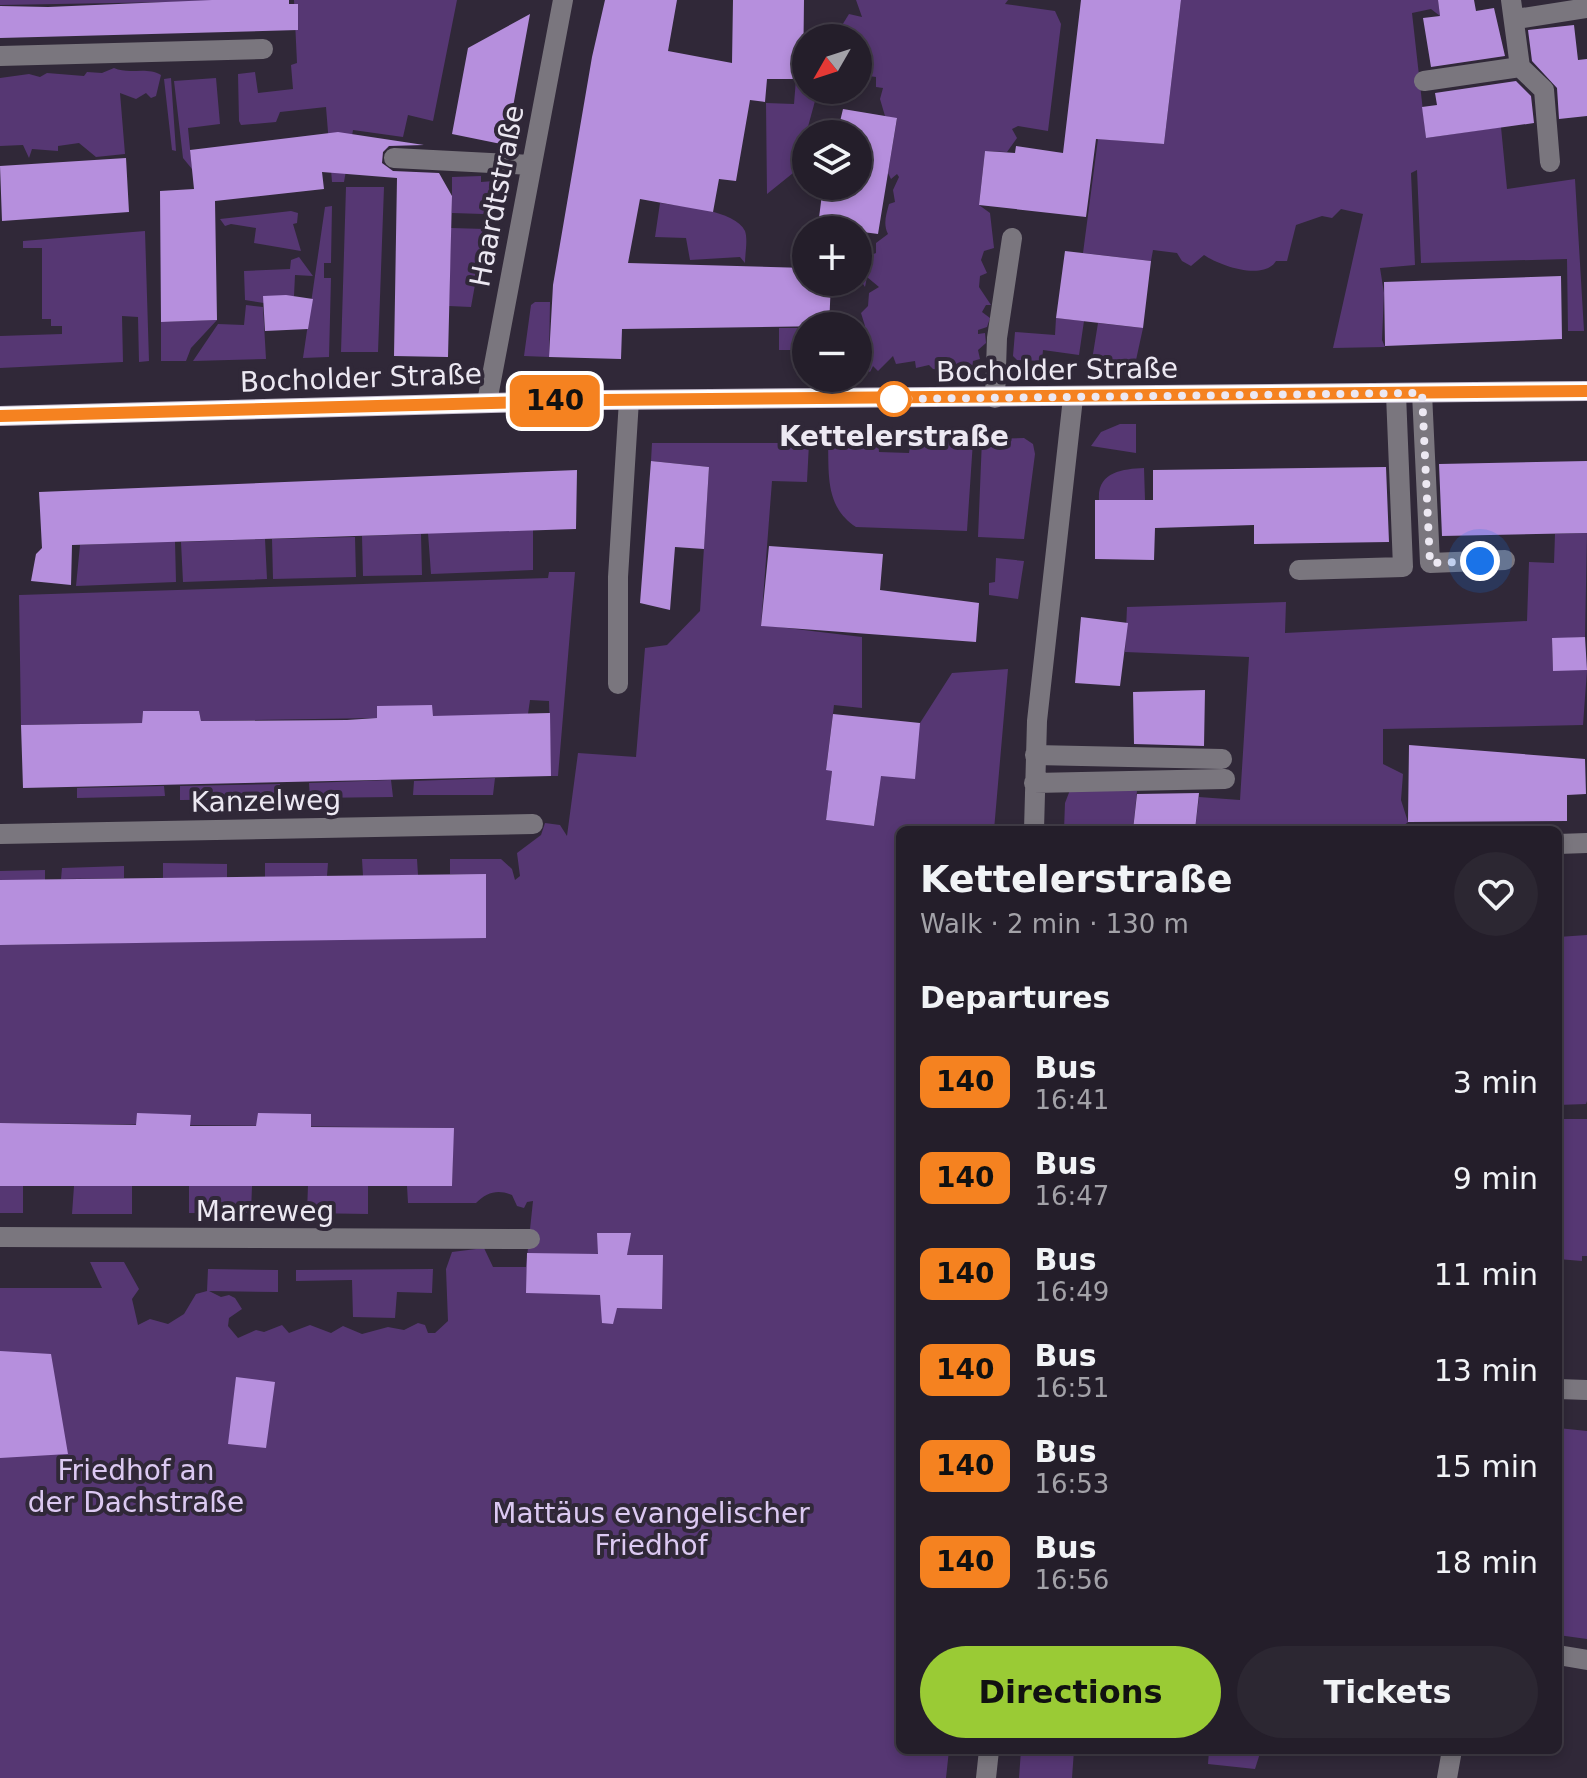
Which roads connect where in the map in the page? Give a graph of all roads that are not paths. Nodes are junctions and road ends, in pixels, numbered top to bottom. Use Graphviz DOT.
graph roads {
  1 [pos="563,0"];
  2 [pos="1587,8"];
  3 [pos="1513,10"];
  4 [pos="263,49"];
  5 [pos="0,56"];
  6 [pos="1520,67"];
  7 [pos="1424,81"];
  8 [pos="394,158"];
  9 [pos="1550,162"];
  10 [pos="531,165"];
  11 [pos="1012,238"];
  12 [pos="1587,391"];
  13 [pos="1422,393"];
  14 [pos="1396,394"];
  15 [pos="995,398"];
  16 [pos="1073,398"];
  17 [pos="629,400"];
  18 [pos="487,402"];
  19 [pos="0,416"];
  20 [pos="1505,560"];
  21 [pos="1299,570"];
  22 [pos="618,684"];
  23 [pos="1035,755"];
  24 [pos="1034,783"];
  25 [pos="533,824"];
  26 [pos="1034,826"];
  27 [pos="0,834"];
  28 [pos="1587,843"];
  29 [pos="1562,844"];
  30 [pos="0,1237"];
  31 [pos="530,1239"];
  32 [pos="1562,1389"];
  33 [pos="1587,1390"];
  34 [pos="1562,1656"];
  35 [pos="1587,1660"];
  36 [pos="989,1754"];
  37 [pos="1451,1754"];
  38 [pos="986,1778"];
  39 [pos="1447,1778"];
  1 -- 10 [label="street, Haardtstraße"];
  2 -- 3 [label="street"];
  3 -- 6 [label="street"];
  4 -- 5 [label="street"];
  6 -- 7 [label="street"];
  6 -- 9 [label="street"];
  8 -- 10 [label="street"];
  10 -- 18 [label="street, Haardtstraße"];
  11 -- 15 [label="street"];
  12 -- 13 [label="main road, Bocholder Straße"];
  13 -- 14 [label="main road, Bocholder Straße"];
  13 -- 20 [label="street"];
  14 -- 16 [label="main road, Bocholder Straße"];
  14 -- 21 [label="street"];
  15 -- 16 [label="main road, Bocholder Straße"];
  15 -- 17 [label="main road, Bocholder Straße"];
  16 -- 23 [label="street"];
  17 -- 18 [label="main road, Bocholder Straße"];
  17 -- 22 [label="street"];
  18 -- 19 [label="main road, Bocholder Straße"];
  23 -- 24 [label="street"];
  23 -- 24 [label="street"];
  24 -- 26 [label="street"];
  25 -- 27 [label="street, Kanzelweg"];
  28 -- 29 [label="street"];
  30 -- 31 [label="street, Marreweg"];
  32 -- 33 [label="street"];
  34 -- 35 [label="street"];
  36 -- 38 [label="street"];
  37 -- 39 [label="street"];
}
